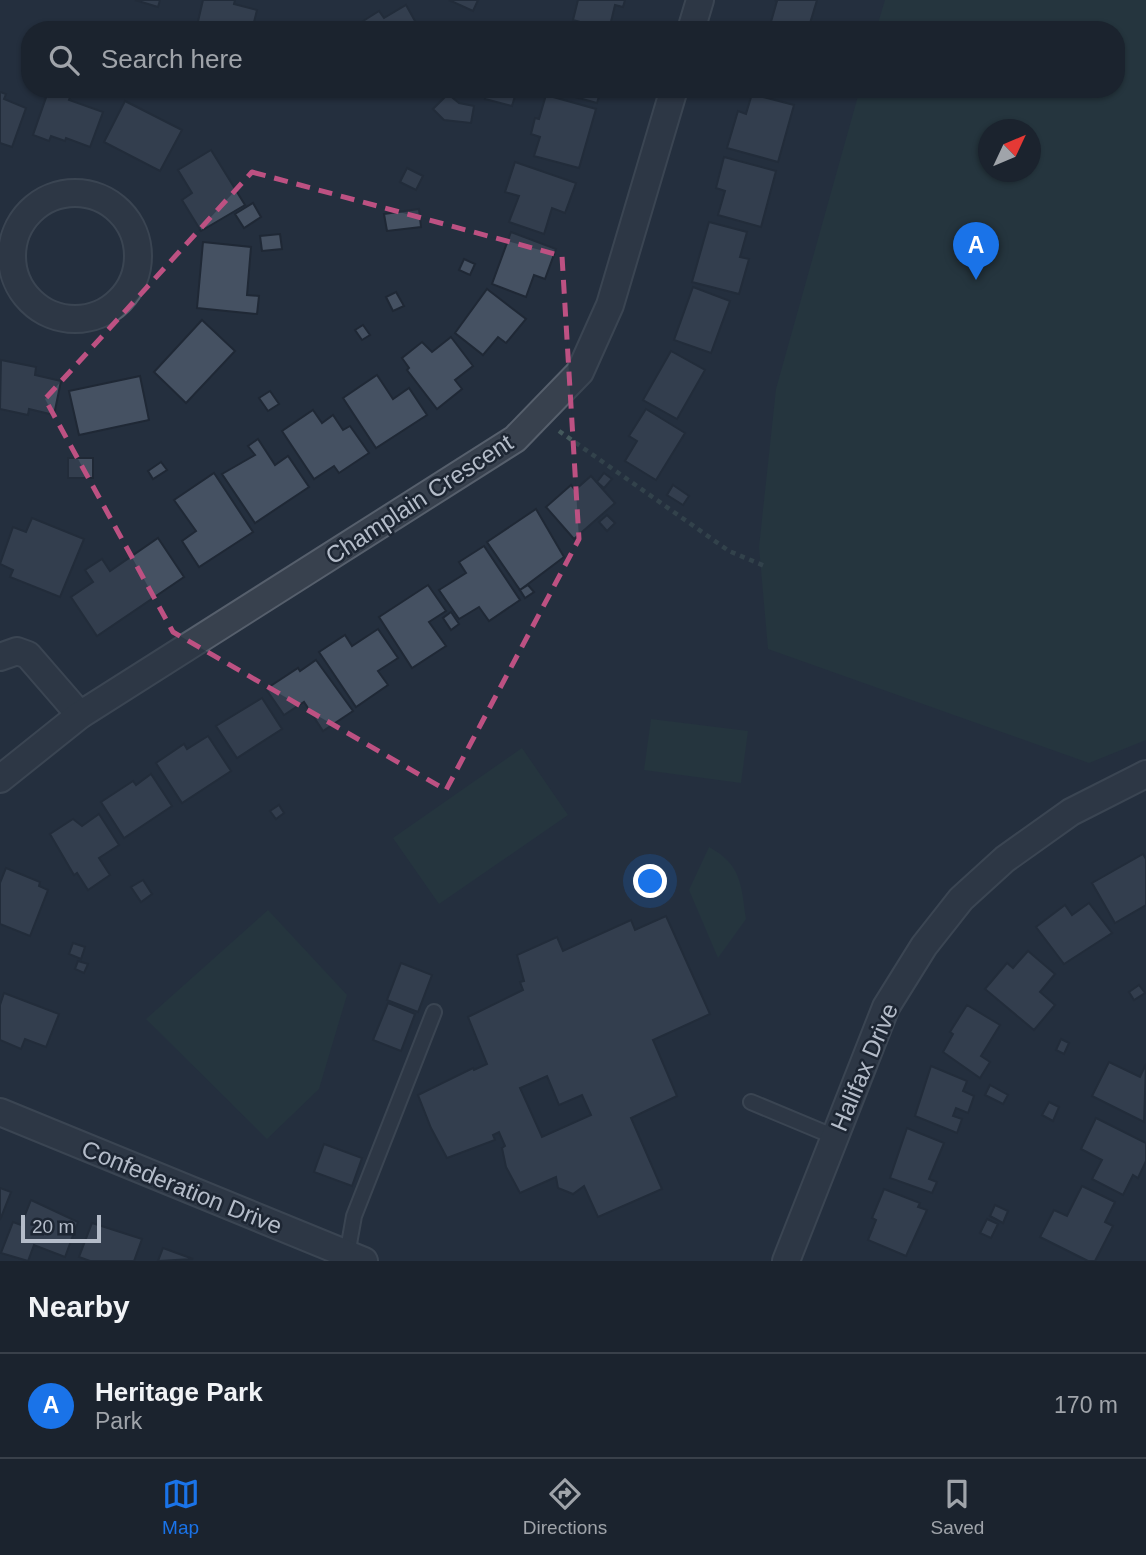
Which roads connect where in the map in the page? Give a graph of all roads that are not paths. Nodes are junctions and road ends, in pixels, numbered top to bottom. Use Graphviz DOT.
graph roads {
  1 [pos="700,0"];
  2 [pos="694,21"];
  3 [pos="671,98"];
  4 [pos="6,239"];
  5 [pos="0,657"];
  6 [pos="80,715"];
  7 [pos="1146,774"];
  8 [pos="0,779"];
  9 [pos="434,1012"];
  10 [pos="751,1102"];
  11 [pos="0,1112"];
  12 [pos="835,1136"];
  13 [pos="352,1259"];
  14 [pos="786,1261"];
  1 -- 2 [label="street"];
  3 -- 6 [label="street, Champlain Crescent"];
  4 -- 4 [label="street"];
  5 -- 6 [label="street"];
  6 -- 8 [label="street, Champlain Crescent"];
  7 -- 12 [label="street, Halifax Drive"];
  9 -- 13 [label="lane"];
  10 -- 12 [label="lane"];
  11 -- 13 [label="street, Confederation Drive"];
  12 -- 14 [label="street, Halifax Drive"];
}
